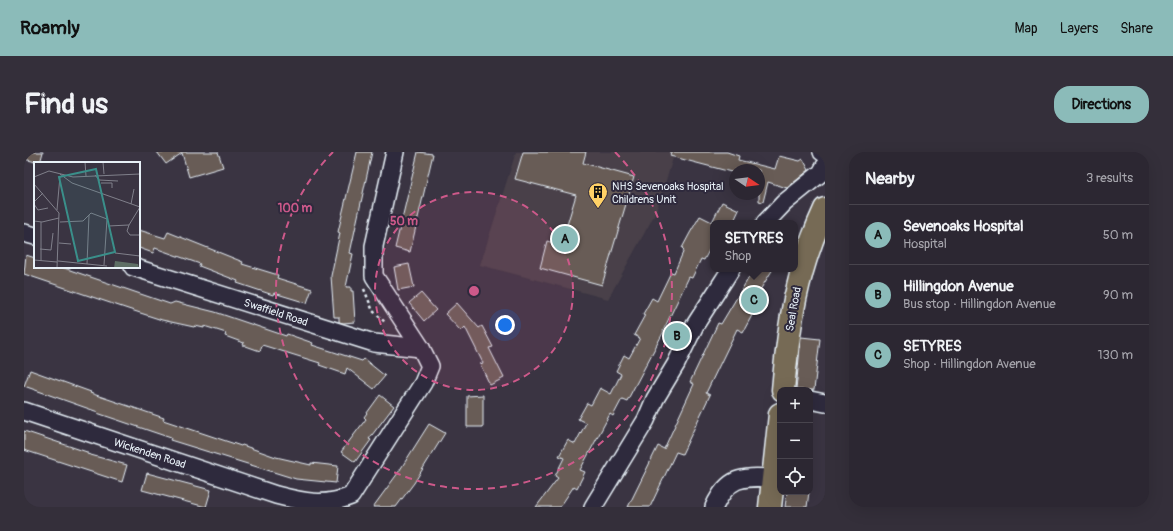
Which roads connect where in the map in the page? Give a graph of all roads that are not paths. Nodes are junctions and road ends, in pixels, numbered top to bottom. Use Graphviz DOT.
graph roads {
  1 [pos="395,152"];
  2 [pos="822,152"];
  3 [pos="825,154"];
  4 [pos="825,166"];
  5 [pos="825,209"];
  6 [pos="768,220"];
  7 [pos="24,233"];
  8 [pos="34,236"];
  9 [pos="136,268"];
  10 [pos="730,272"];
  11 [pos="421,348"];
  12 [pos="782,387"];
  13 [pos="813,401"];
  14 [pos="825,403"];
  15 [pos="24,410"];
  16 [pos="779,423"];
  17 [pos="773,478"];
  18 [pos="274,501"];
  19 [pos="593,507"];
  20 [pos="714,507"];
  21 [pos="770,507"];
  1 -- 11 [label="street, Wickenden Road"];
  2 -- 3 [label="street"];
  4 -- 6 [label="street"];
  5 -- 12 [label="highway, Seal Road"];
  7 -- 8 [label="street"];
  9 -- 11 [label="street, Swaffield Road"];
  10 -- 19 [label="street"];
  11 -- 18 [label="street, Wickenden Road"];
  13 -- 14 [label="street"];
  15 -- 18 [label="street, Wickenden Road"];
  16 -- 17 [label="highway"];
  17 -- 20 [label="street"];
  17 -- 21 [label="highway"];
}
